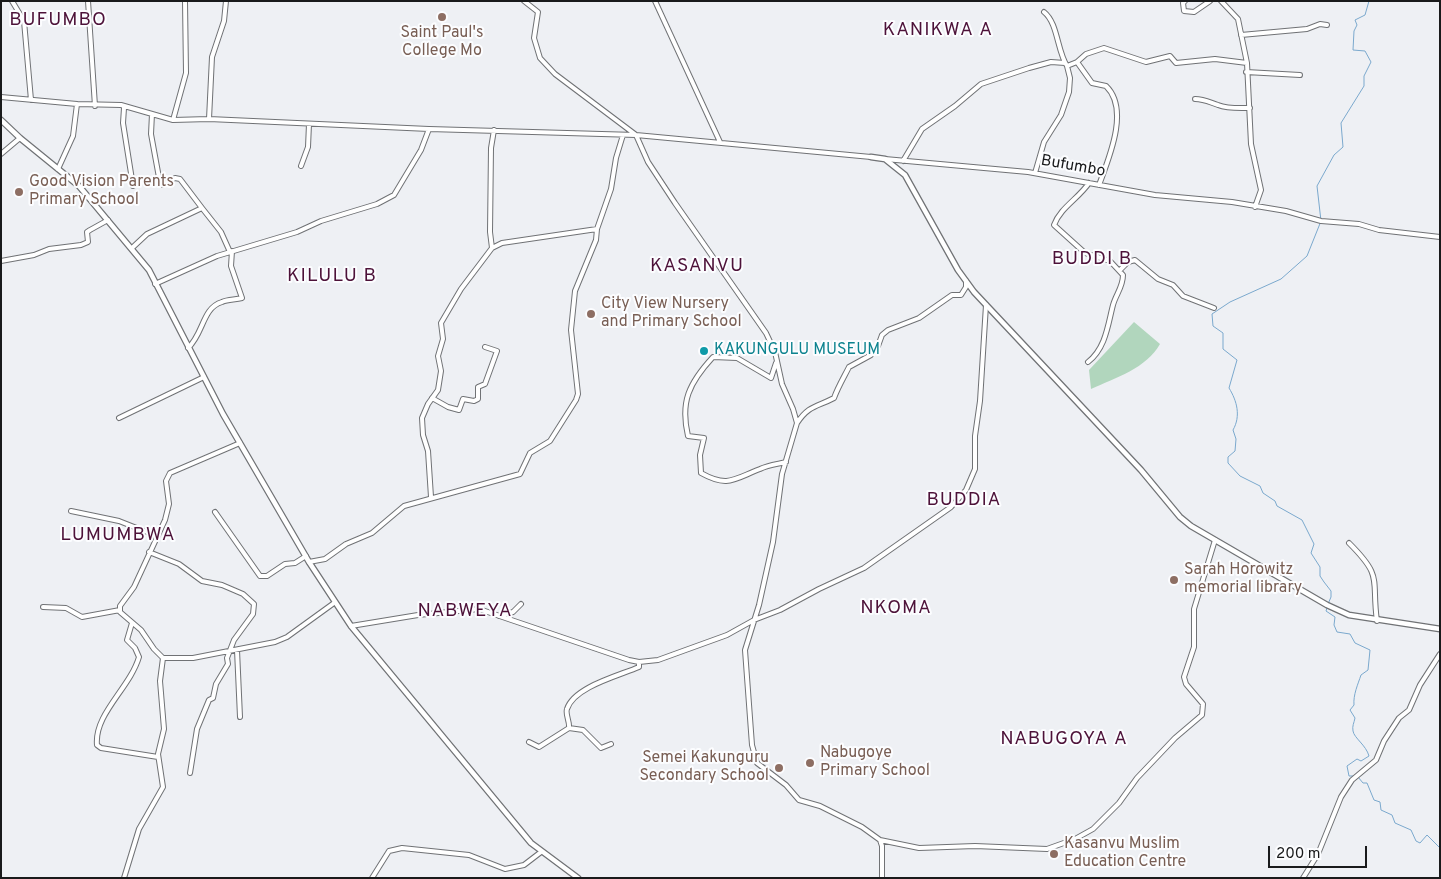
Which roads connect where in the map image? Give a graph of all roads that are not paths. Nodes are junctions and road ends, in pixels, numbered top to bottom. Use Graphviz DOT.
graph roads {
  1 [pos="12,1"];
  2 [pos="88,1"];
  3 [pos="185,1"];
  4 [pos="226,1"];
  5 [pos="524,1"];
  6 [pos="655,1"];
  7 [pos="1185,1"];
  8 [pos="1210,1"];
  9 [pos="1221,1"];
  10 [pos="1044,12"];
  11 [pos="1327,25"];
  12 [pos="1241,35"];
  13 [pos="1078,62"];
  14 [pos="1247,63"];
  15 [pos="1066,65"];
  16 [pos="1246,72"];
  17 [pos="1300,74"];
  18 [pos="1,97"];
  19 [pos="1194,99"];
  20 [pos="31,100"];
  21 [pos="77,104"];
  22 [pos="95,106"];
  23 [pos="124,108"];
  24 [pos="1250,108"];
  25 [pos="152,114"];
  26 [pos="209,119"];
  27 [pos="1,120"];
  28 [pos="173,120"];
  29 [pos="309,124"];
  30 [pos="429,129"];
  31 [pos="494,130"];
  32 [pos="623,135"];
  33 [pos="636,135"];
  34 [pos="20,138"];
  35 [pos="720,142"];
  36 [pos="1,154"];
  37 [pos="871,157"];
  38 [pos="885,158"];
  39 [pos="903,161"];
  40 [pos="301,166"];
  41 [pos="58,169"];
  42 [pos="1035,173"];
  43 [pos="1089,183"];
  44 [pos="1098,185"];
  45 [pos="133,186"];
  46 [pos="1255,207"];
  47 [pos="202,208"];
  48 [pos="108,220"];
  49 [pos="597,229"];
  50 [pos="1440,237"];
  51 [pos="132,248"];
  52 [pos="492,248"];
  53 [pos="231,252"];
  54 [pos="1,261"];
  55 [pos="1120,270"];
  56 [pos="966,281"];
  57 [pos="155,284"];
  58 [pos="986,305"];
  59 [pos="1214,308"];
  60 [pos="485,347"];
  61 [pos="188,348"];
  62 [pos="777,361"];
  63 [pos="1088,362"];
  64 [pos="204,377"];
  65 [pos="432,398"];
  66 [pos="793,409"];
  67 [pos="804,412"];
  68 [pos="118,418"];
  69 [pos="797,422"];
  70 [pos="240,443"];
  71 [pos="786,462"];
  72 [pos="431,497"];
  73 [pos="71,510"];
  74 [pos="215,512"];
  75 [pos="157,536"];
  76 [pos="1215,540"];
  77 [pos="1350,543"];
  78 [pos="149,552"];
  79 [pos="306,556"];
  80 [pos="309,562"];
  81 [pos="334,603"];
  82 [pos="521,604"];
  83 [pos="43,607"];
  84 [pos="120,610"];
  85 [pos="497,616"];
  86 [pos="754,620"];
  87 [pos="1377,621"];
  88 [pos="132,623"];
  89 [pos="746,625"];
  90 [pos="351,626"];
  91 [pos="1440,629"];
  92 [pos="748,636"];
  93 [pos="232,650"];
  94 [pos="237,650"];
  95 [pos="1440,654"];
  96 [pos="163,658"];
  97 [pos="638,662"];
  98 [pos="240,717"];
  99 [pos="569,728"];
  100 [pos="529,742"];
  101 [pos="611,744"];
  102 [pos="158,757"];
  103 [pos="190,773"];
  104 [pos="880,840"];
  105 [pos="541,852"];
  106 [pos="124,878"];
  107 [pos="372,878"];
  108 [pos="578,878"];
  109 [pos="882,878"];
  110 [pos="1304,878"];
  1 -- 20 [label="street"];
  2 -- 22 [label="street"];
  3 -- 28 [label="street"];
  4 -- 26 [label="street"];
  5 -- 33 [label="street"];
  6 -- 35 [label="street"];
  7 -- 8 [label="street"];
  9 -- 12 [label="street"];
  10 -- 15 [label="street"];
  11 -- 12 [label="street"];
  12 -- 14 [label="street"];
  13 -- 14 [label="street"];
  13 -- 15 [label="street"];
  13 -- 44 [label="street"];
  14 -- 16 [label="street"];
  15 -- 39 [label="street"];
  15 -- 42 [label="street"];
  16 -- 17 [label="street"];
  16 -- 24 [label="street"];
  18 -- 20 [label="street"];
  19 -- 24 [label="street"];
  20 -- 21 [label="street"];
  21 -- 22 [label="street"];
  21 -- 41 [label="street"];
  22 -- 23 [label="street"];
  23 -- 25 [label="street"];
  23 -- 45 [label="street"];
  24 -- 46 [label="street"];
  25 -- 28 [label="street"];
  25 -- 47 [label="street"];
  26 -- 28 [label="street"];
  26 -- 29 [label="street"];
  27 -- 34 [label="street"];
  29 -- 30 [label="street"];
  29 -- 40 [label="street"];
  30 -- 31 [label="street"];
  30 -- 53 [label="street"];
  31 -- 32 [label="street"];
  31 -- 52 [label="street"];
  32 -- 33 [label="street"];
  32 -- 49 [label="street"];
  33 -- 35 [label="street"];
  33 -- 62 [label="street"];
  34 -- 36 [label="street"];
  34 -- 41 [label="street"];
  35 -- 37 [label="street"];
  37 -- 38 [label="street"];
  38 -- 39 [label="street, Bufumbo"];
  38 -- 56 [label="street"];
  39 -- 42 [label="street, Bufumbo"];
  41 -- 48 [label="street"];
  42 -- 43 [label="street, Bufumbo"];
  43 -- 44 [label="street, Bufumbo"];
  43 -- 55 [label="street"];
  44 -- 46 [label="street, Bufumbo"];
  46 -- 50 [label="street, Bufumbo"];
  47 -- 51 [label="street"];
  47 -- 53 [label="street"];
  48 -- 51 [label="street"];
  48 -- 54 [label="street"];
  49 -- 52 [label="street"];
  49 -- 72 [label="street"];
  51 -- 57 [label="street"];
  52 -- 65 [label="street"];
  53 -- 57 [label="street"];
  53 -- 61 [label="street"];
  55 -- 59 [label="street"];
  55 -- 63 [label="street"];
  56 -- 58 [label="street"];
  56 -- 67 [label="street"];
  57 -- 61 [label="street"];
  58 -- 76 [label="street"];
  58 -- 86 [label="street"];
  60 -- 65 [label="street"];
  61 -- 64 [label="street"];
  62 -- 66 [label="street"];
  62 -- 71 [label="street"];
  64 -- 68 [label="street"];
  64 -- 70 [label="street"];
  65 -- 72 [label="street"];
  66 -- 67 [label="street"];
  66 -- 69 [label="street"];
  67 -- 69 [label="street"];
  69 -- 71 [label="street"];
  70 -- 75 [label="street"];
  70 -- 79 [label="street"];
  71 -- 86 [label="street"];
  72 -- 80 [label="street"];
  73 -- 75 [label="street"];
  74 -- 79 [label="street"];
  75 -- 78 [label="street"];
  76 -- 87 [label="street"];
  76 -- 104 [label="street"];
  77 -- 87 [label="street"];
  78 -- 84 [label="street"];
  78 -- 93 [label="street"];
  79 -- 80 [label="street"];
  80 -- 81 [label="street"];
  81 -- 90 [label="street"];
  81 -- 94 [label="street"];
  82 -- 85 [label="street"];
  83 -- 84 [label="street"];
  84 -- 88 [label="street"];
  85 -- 90 [label="street"];
  85 -- 97 [label="street"];
  86 -- 89 [label="street"];
  86 -- 92 [label="street"];
  87 -- 91 [label="street"];
  88 -- 96 [label="street"];
  88 -- 102 [label="street"];
  89 -- 92 [label="street"];
  89 -- 97 [label="street"];
  90 -- 105 [label="street"];
  92 -- 104 [label="street"];
  93 -- 94 [label="street"];
  93 -- 96 [label="street"];
  93 -- 103 [label="street"];
  94 -- 98 [label="street"];
  95 -- 110 [label="street"];
  96 -- 102 [label="street"];
  97 -- 99 [label="street"];
  99 -- 100 [label="street"];
  99 -- 101 [label="street"];
  102 -- 106 [label="street"];
  104 -- 109 [label="street"];
  105 -- 107 [label="street"];
  105 -- 108 [label="street"];
}
